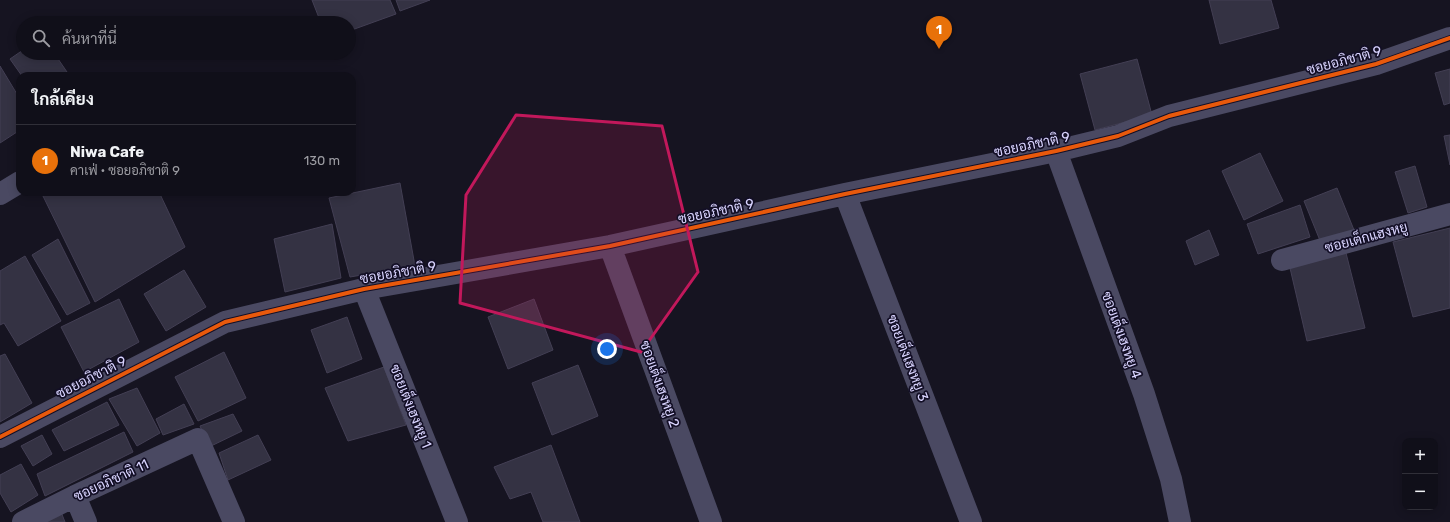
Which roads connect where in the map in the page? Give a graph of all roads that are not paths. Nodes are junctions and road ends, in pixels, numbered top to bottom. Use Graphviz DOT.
graph roads {
  1 [pos="1450,38"];
  2 [pos="1056,151"];
  3 [pos="16,184"];
  4 [pos="0,194"];
  5 [pos="845,194"];
  6 [pos="1450,214"];
  7 [pos="610,246"];
  8 [pos="1282,260"];
  9 [pos="364,289"];
  10 [pos="0,436"];
  11 [pos="75,496"];
  12 [pos="23,522"];
  13 [pos="86,522"];
  14 [pos="234,522"];
  15 [pos="457,522"];
  16 [pos="711,522"];
  17 [pos="972,522"];
  18 [pos="1180,522"];
  1 -- 2 [label="street, ซอยอภิชาติ 9"];
  2 -- 5 [label="street, ซอยอภิชาติ 9"];
  2 -- 18 [label="street, ซอยเต็งเฮงหยู 4"];
  3 -- 4 [label="street"];
  5 -- 7 [label="street, ซอยอภิชาติ 9"];
  5 -- 17 [label="street, ซอยเต็งเฮงหยู 3"];
  6 -- 8 [label="street, ซอยเต็กแฮงหยู"];
  7 -- 9 [label="street, ซอยอภิชาติ 9"];
  7 -- 16 [label="street, ซอยเต็งเฮงหยู 2"];
  9 -- 10 [label="street, ซอยอภิชาติ 9"];
  9 -- 15 [label="street, ซอยเต็งเฮงหยู 1"];
  11 -- 12 [label="street, ซอยอภิชาติ 11"];
  11 -- 13 [label="street"];
  11 -- 14 [label="street, ซอยอภิชาติ 11"];
}
